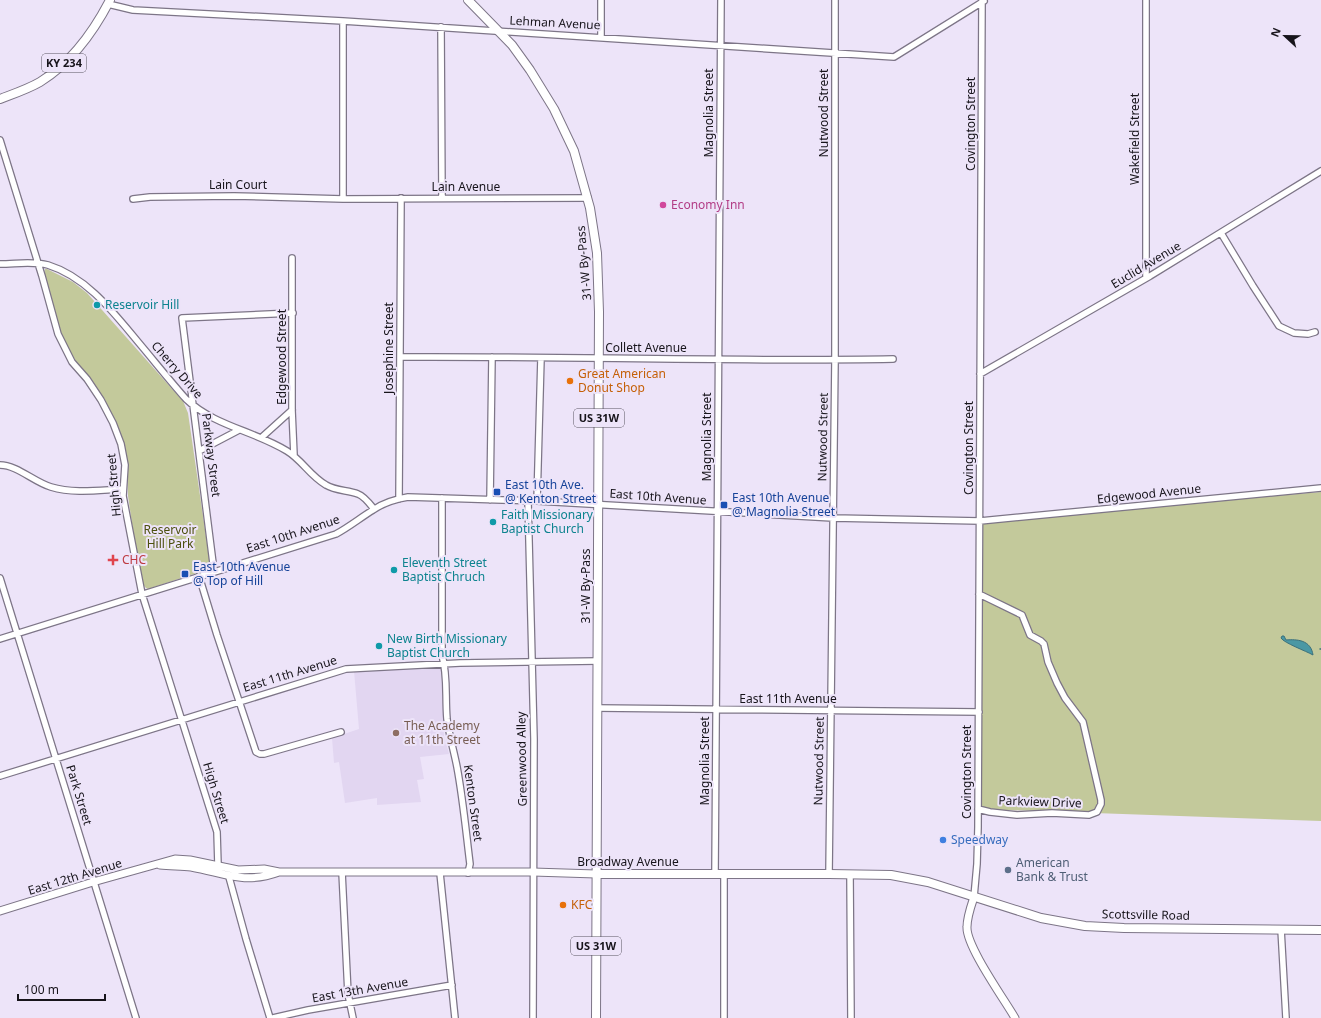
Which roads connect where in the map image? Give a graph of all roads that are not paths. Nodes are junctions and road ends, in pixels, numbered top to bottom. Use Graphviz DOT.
graph roads {
  1 [pos="468,0"];
  2 [pos="601,0"];
  3 [pos="721,0"];
  4 [pos="835,0"];
  5 [pos="1146,0"];
  6 [pos="984,1"];
  7 [pos="109,2"];
  8 [pos="343,21"];
  9 [pos="441,27"];
  10 [pos="499,31"];
  11 [pos="601,37"];
  12 [pos="720,46"];
  13 [pos="834,53"];
  14 [pos="0,98"];
  15 [pos="0,140"];
  16 [pos="1321,171"];
  17 [pos="133,198"];
  18 [pos="400,198"];
  19 [pos="442,198"];
  20 [pos="588,198"];
  21 [pos="343,199"];
  22 [pos="1221,233"];
  23 [pos="292,258"];
  24 [pos="38,263"];
  25 [pos="0,264"];
  26 [pos="1146,278"];
  27 [pos="292,313"];
  28 [pos="1315,332"];
  29 [pos="400,357"];
  30 [pos="492,357"];
  31 [pos="541,358"];
  32 [pos="599,359"];
  33 [pos="718,359"];
  34 [pos="892,359"];
  35 [pos="835,360"];
  36 [pos="980,374"];
  37 [pos="193,406"];
  38 [pos="292,410"];
  39 [pos="238,430"];
  40 [pos="261,438"];
  41 [pos="199,451"];
  42 [pos="294,455"];
  43 [pos="0,465"];
  44 [pos="1321,488"];
  45 [pos="123,490"];
  46 [pos="442,498"];
  47 [pos="399,499"];
  48 [pos="490,500"];
  49 [pos="528,500"];
  50 [pos="537,501"];
  51 [pos="599,504"];
  52 [pos="374,509"];
  53 [pos="718,512"];
  54 [pos="832,518"];
  55 [pos="980,521"];
  56 [pos="214,571"];
  57 [pos="199,576"];
  58 [pos="0,578"];
  59 [pos="142,594"];
  60 [pos="979,594"];
  61 [pos="17,634"];
  62 [pos="0,639"];
  63 [pos="598,660"];
  64 [pos="532,661"];
  65 [pos="445,663"];
  66 [pos="240,702"];
  67 [pos="597,708"];
  68 [pos="716,710"];
  69 [pos="831,710"];
  70 [pos="978,712"];
  71 [pos="182,720"];
  72 [pos="341,732"];
  73 [pos="56,758"];
  74 [pos="0,776"];
  75 [pos="978,808"];
  76 [pos="156,865"];
  77 [pos="218,865"];
  78 [pos="279,872"];
  79 [pos="342,872"];
  80 [pos="440,872"];
  81 [pos="533,872"];
  82 [pos="468,873"];
  83 [pos="219,874"];
  84 [pos="596,874"];
  85 [pos="715,874"];
  86 [pos="724,874"];
  87 [pos="829,874"];
  88 [pos="850,874"];
  89 [pos="229,877"];
  90 [pos="93,882"];
  91 [pos="974,897"];
  92 [pos="0,911"];
  93 [pos="1281,930"];
  94 [pos="1321,930"];
  95 [pos="452,985"];
  96 [pos="349,1004"];
  97 [pos="136,1018"];
  98 [pos="271,1018"];
  99 [pos="352,1018"];
  100 [pos="455,1018"];
  101 [pos="533,1018"];
  102 [pos="596,1018"];
  103 [pos="724,1018"];
  104 [pos="851,1018"];
  105 [pos="1015,1018"];
  106 [pos="1286,1018"];
  1 -- 10 [label="main road, 31-W By-Pass / US 31W"];
  2 -- 11 [label="street"];
  3 -- 12 [label="street, Magnolia Street"];
  4 -- 13 [label="street, Nutwood Street"];
  5 -- 26 [label="street, Wakefield Street"];
  6 -- 13 [label="street, Lehman Avenue"];
  6 -- 36 [label="street, Covington Street"];
  7 -- 8 [label="street, Lehman Avenue"];
  7 -- 14 [label="main road, KY 234"];
  8 -- 9 [label="street, Lehman Avenue"];
  8 -- 21 [label="street"];
  9 -- 10 [label="street, Lehman Avenue"];
  9 -- 19 [label="street"];
  10 -- 11 [label="street, Lehman Avenue"];
  10 -- 20 [label="main road, 31-W By-Pass / US 31W"];
  11 -- 12 [label="street, Lehman Avenue"];
  12 -- 13 [label="street, Lehman Avenue"];
  12 -- 33 [label="street, Magnolia Street"];
  13 -- 35 [label="street, Nutwood Street"];
  15 -- 24 [label="street, High Street"];
  16 -- 22 [label="street, Euclid Avenue"];
  17 -- 21 [label="street, Lain Court"];
  18 -- 19 [label="street, Lain Avenue"];
  18 -- 21 [label="street, Lain Avenue"];
  18 -- 29 [label="street, Josephine Street"];
  19 -- 20 [label="street, Lain Avenue"];
  20 -- 32 [label="main road, 31-W By-Pass / US 31W"];
  22 -- 26 [label="street, Euclid Avenue"];
  22 -- 28 [label="street"];
  23 -- 27 [label="street, Edgewood Street"];
  24 -- 25 [label="street, Cherry Drive"];
  24 -- 37 [label="street, Cherry Drive"];
  24 -- 45 [label="street, High Street"];
  26 -- 36 [label="street, Euclid Avenue"];
  27 -- 37 [label="street, Parkway Street"];
  27 -- 38 [label="street, Edgewood Street"];
  29 -- 30 [label="street, Collett Avenue"];
  29 -- 47 [label="street, Josephine Street"];
  30 -- 31 [label="street, Collett Avenue"];
  30 -- 48 [label="street"];
  31 -- 32 [label="street, Collett Avenue"];
  31 -- 50 [label="street"];
  32 -- 33 [label="street, Collett Avenue"];
  32 -- 51 [label="main road, 31-W By-Pass / US 31W"];
  33 -- 35 [label="street, Collett Avenue"];
  33 -- 53 [label="street, Magnolia Street"];
  34 -- 35 [label="street, Collett Avenue"];
  35 -- 54 [label="street, Nutwood Street"];
  36 -- 55 [label="street, Covington Street"];
  37 -- 39 [label="street, Cherry Drive"];
  37 -- 41 [label="street, Parkway Street"];
  38 -- 40 [label="street"];
  38 -- 42 [label="street, Edgewood Street"];
  39 -- 40 [label="street, Cherry Drive"];
  39 -- 41 [label="street"];
  40 -- 42 [label="street, Cherry Drive"];
  41 -- 56 [label="street, Parkway Street"];
  42 -- 52 [label="street, Cherry Drive"];
  43 -- 45 [label="street"];
  44 -- 55 [label="street, Edgewood Avenue"];
  45 -- 59 [label="street, High Street"];
  46 -- 47 [label="street, East 10th Avenue"];
  46 -- 48 [label="street, East 10th Avenue"];
  46 -- 65 [label="street, Kenton Street"];
  47 -- 52 [label="street, East 10th Avenue"];
  48 -- 49 [label="street, East 10th Avenue"];
  49 -- 50 [label="street, East 10th Avenue"];
  49 -- 64 [label="street, Greenwood Alley"];
  50 -- 51 [label="street, East 10th Avenue"];
  51 -- 53 [label="street, East 10th Avenue"];
  51 -- 63 [label="main road, 31-W By-Pass / US 31W"];
  52 -- 56 [label="street, East 10th Avenue"];
  53 -- 54 [label="street, East 10th Avenue"];
  53 -- 68 [label="street, Magnolia Street"];
  54 -- 55 [label="street, East 10th Avenue"];
  54 -- 69 [label="street, Nutwood Street"];
  55 -- 60 [label="street, Covington Street"];
  56 -- 57 [label="street, East 10th Avenue"];
  57 -- 59 [label="street, East 10th Avenue"];
  57 -- 66 [label="street"];
  58 -- 61 [label="street, Park Street"];
  59 -- 61 [label="street, East 10th Avenue"];
  59 -- 71 [label="street, High Street"];
  60 -- 70 [label="street, Covington Street"];
  60 -- 75 [label="street, Parkview Drive"];
  61 -- 62 [label="street, East 10th Avenue"];
  61 -- 73 [label="street, Park Street"];
  63 -- 64 [label="street, East 11th Avenue"];
  63 -- 67 [label="main road, 31-W By-Pass / US 31W"];
  64 -- 65 [label="street, East 11th Avenue"];
  64 -- 81 [label="street, Greenwood Alley"];
  65 -- 66 [label="street, East 11th Avenue"];
  65 -- 82 [label="street, Kenton Street"];
  66 -- 71 [label="street, East 11th Avenue"];
  66 -- 72 [label="street"];
  67 -- 68 [label="street, East 11th Avenue"];
  67 -- 84 [label="main road, 31-W By-Pass / US 31W"];
  68 -- 69 [label="street, East 11th Avenue"];
  68 -- 85 [label="street, Magnolia Street"];
  69 -- 70 [label="street, East 11th Avenue"];
  69 -- 87 [label="street, Nutwood Street"];
  70 -- 75 [label="street, Covington Street"];
  71 -- 73 [label="street, East 11th Avenue"];
  71 -- 77 [label="street, High Street"];
  73 -- 74 [label="street, East 11th Avenue"];
  73 -- 90 [label="street, Park Street"];
  75 -- 91 [label="street, Covington Street"];
  76 -- 77 [label="street, East 12th Avenue"];
  76 -- 83 [label="street, East 12th Avenue"];
  76 -- 90 [label="street, East 12th Avenue"];
  77 -- 78 [label="street, Broadway Avenue"];
  78 -- 79 [label="street, Broadway Avenue"];
  78 -- 89 [label="street, Broadway Avenue"];
  79 -- 80 [label="street, Broadway Avenue"];
  79 -- 96 [label="street"];
  80 -- 82 [label="street, Broadway Avenue"];
  80 -- 95 [label="street"];
  81 -- 82 [label="street, Broadway Avenue"];
  81 -- 84 [label="street, Broadway Avenue"];
  81 -- 101 [label="street, Greenwood Alley"];
  83 -- 89 [label="street, Broadway Avenue"];
  84 -- 85 [label="main road, Broadway Avenue"];
  84 -- 102 [label="main road, 31-W By-Pass / US 31W"];
  85 -- 86 [label="main road, Broadway Avenue"];
  86 -- 87 [label="main road, Broadway Avenue"];
  86 -- 103 [label="street"];
  87 -- 88 [label="main road, Broadway Avenue"];
  88 -- 91 [label="main road, Broadway Avenue"];
  88 -- 104 [label="street"];
  89 -- 98 [label="street"];
  90 -- 92 [label="street, East 12th Avenue"];
  90 -- 97 [label="street, Park Street"];
  91 -- 93 [label="main road, Scottsville Road"];
  91 -- 105 [label="street"];
  93 -- 94 [label="main road, Scottsville Road"];
  93 -- 106 [label="street"];
  95 -- 96 [label="street, East 13th Avenue"];
  95 -- 100 [label="street"];
  96 -- 98 [label="street, East 13th Avenue"];
  96 -- 99 [label="street"];
}
